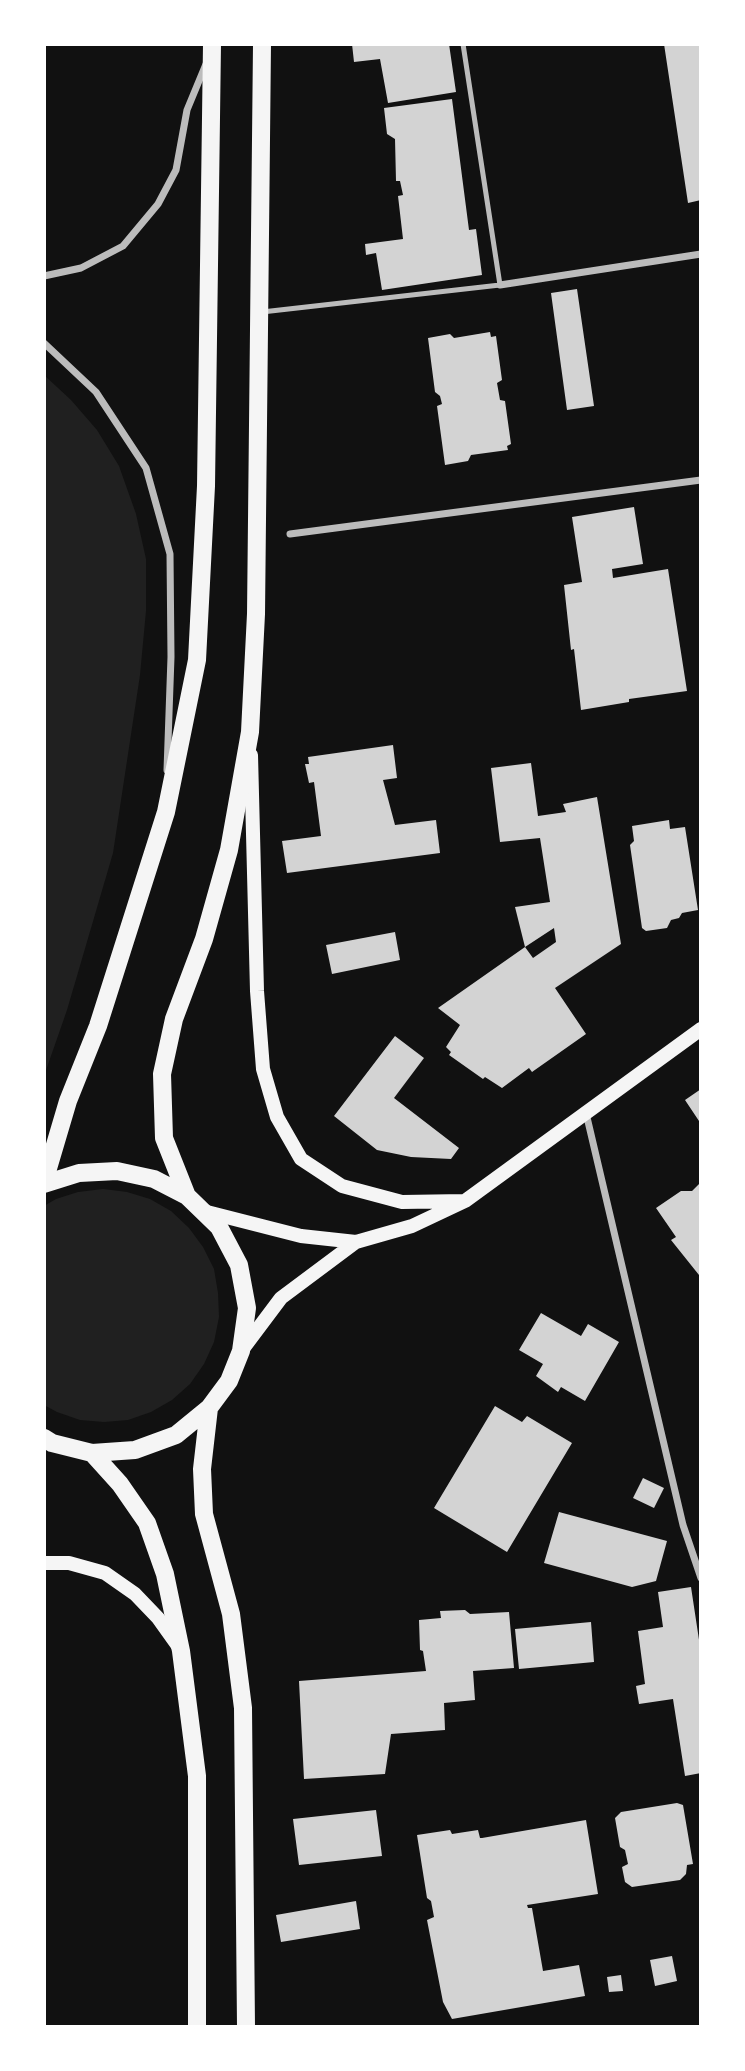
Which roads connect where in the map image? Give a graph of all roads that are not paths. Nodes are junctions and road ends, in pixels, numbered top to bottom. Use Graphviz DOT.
graph roads {
  1 [pos="262,44"];
  2 [pos="464,44"];
  3 [pos="212,47"];
  4 [pos="701,254"];
  5 [pos="44,276"];
  6 [pos="500,285"];
  7 [pos="259,312"];
  8 [pos="44,343"];
  9 [pos="701,480"];
  10 [pos="290,534"];
  11 [pos="250,732"];
  12 [pos="166,812"];
  13 [pos="701,1029"];
  14 [pos="586,1112"];
  15 [pos="44,1183"];
  16 [pos="187,1196"];
  17 [pos="465,1201"];
  18 [pos="201,1210"];
  19 [pos="356,1242"];
  20 [pos="241,1351"];
  21 [pos="209,1408"];
  22 [pos="46,1441"];
  23 [pos="92,1453"];
  24 [pos="44,1563"];
  25 [pos="701,1578"];
  26 [pos="181,1651"];
  27 [pos="197,2027"];
  28 [pos="246,2027"];
  1 -- 7 [label="main road"];
  2 -- 6 [label="lane"];
  3 -- 5 [label="street"];
  3 -- 12 [label="main road"];
  4 -- 6 [label="street"];
  6 -- 7 [label="lane"];
  7 -- 11 [label="main road"];
  8 -- 12 [label="street"];
  9 -- 10 [label="street"];
  11 -- 16 [label="main road"];
  11 -- 17 [label="main road"];
  12 -- 15 [label="main road"];
  13 -- 14 [label="main road"];
  14 -- 17 [label="main road"];
  14 -- 25 [label="street"];
  15 -- 16 [label="main road"];
  16 -- 18 [label="main road"];
  17 -- 19 [label="main road"];
  18 -- 19 [label="main road"];
  18 -- 20 [label="main road"];
  19 -- 20 [label="main road"];
  20 -- 21 [label="main road"];
  21 -- 23 [label="main road"];
  21 -- 28 [label="main road"];
  22 -- 23 [label="main road"];
  23 -- 26 [label="main road"];
  24 -- 26 [label="main road"];
  26 -- 27 [label="main road"];
}
